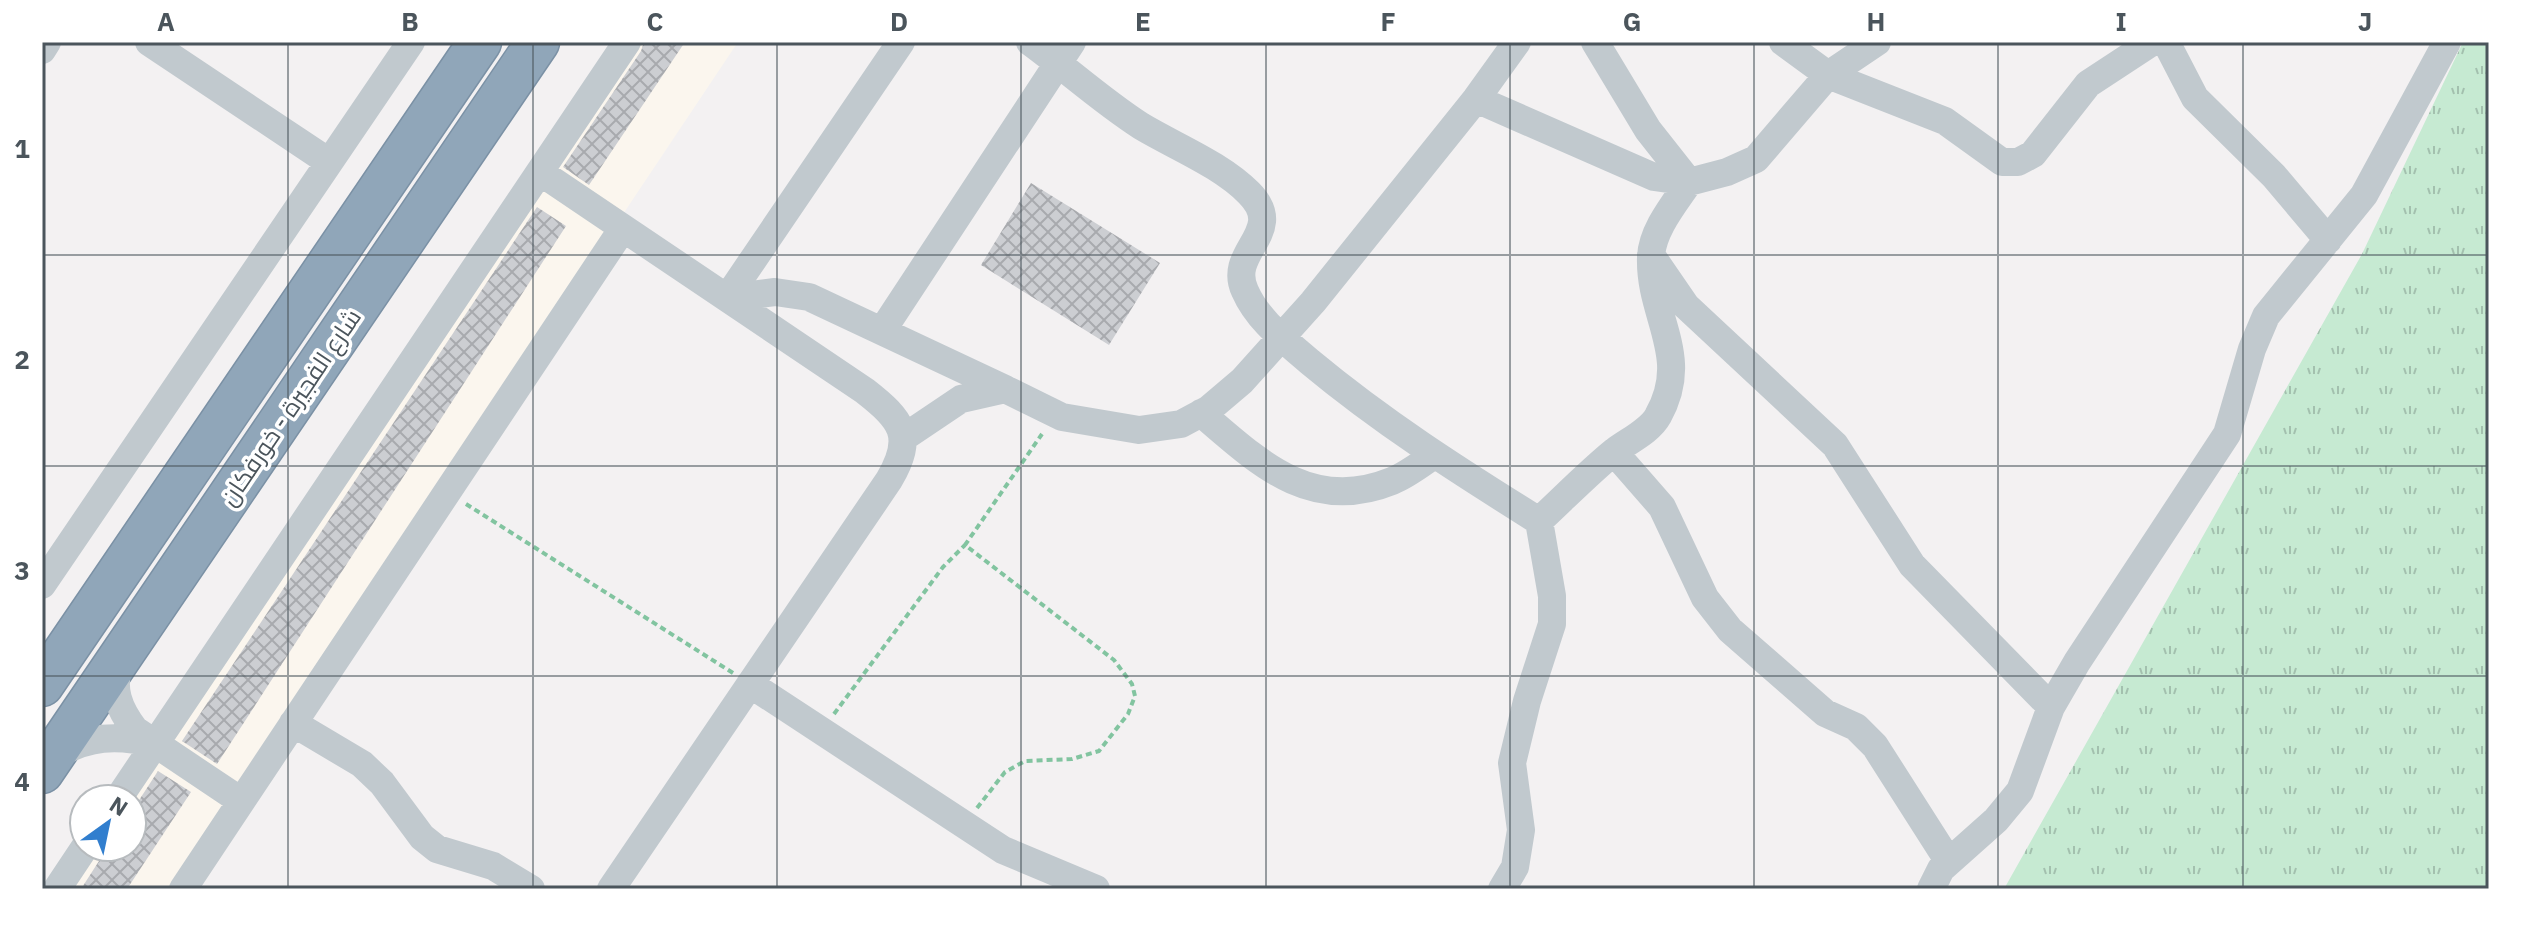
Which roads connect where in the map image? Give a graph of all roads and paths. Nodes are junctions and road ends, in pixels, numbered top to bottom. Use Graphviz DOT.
graph roads {
  1 [pos="47,42"];
  2 [pos="149,42"];
  3 [pos="411,42"];
  4 [pos="480,42"];
  5 [pos="538,42"];
  6 [pos="627,42"];
  7 [pos="901,42"];
  8 [pos="1030,42"];
  9 [pos="1517,42"];
  10 [pos="1595,42"];
  11 [pos="1783,42"];
  12 [pos="1877,42"];
  13 [pos="2152,42"];
  14 [pos="2166,42"];
  15 [pos="2447,42"];
  16 [pos="42,50"];
  17 [pos="1065,52"];
  18 [pos="1828,75"];
  19 [pos="1476,99"];
  20 [pos="329,162"];
  21 [pos="540,172"];
  22 [pos="1689,182"];
  23 [pos="623,228"];
  24 [pos="2328,240"];
  25 [pos="1651,255"];
  26 [pos="727,298"];
  27 [pos="882,331"];
  28 [pos="1281,337"];
  29 [pos="1005,389"];
  30 [pos="1201,413"];
  31 [pos="1056,414"];
  32 [pos="903,438"];
  33 [pos="1614,452"];
  34 [pos="1434,455"];
  35 [pos="447,492"];
  36 [pos="1539,521"];
  37 [pos="965,545"];
  38 [pos="42,585"];
  39 [pos="123,652"];
  40 [pos="750,684"];
  41 [pos="42,685"];
  42 [pos="2051,707"];
  43 [pos="293,723"];
  44 [pos="821,731"];
  45 [pos="154,745"];
  46 [pos="47,765"];
  47 [pos="129,783"];
  48 [pos="241,801"];
  49 [pos="964,825"];
  50 [pos="1949,862"];
  51 [pos="74,863"];
  52 [pos="57,889"];
  53 [pos="183,889"];
  54 [pos="531,889"];
  55 [pos="611,889"];
  56 [pos="1096,889"];
  57 [pos="1502,889"];
  58 [pos="1931,889"];
  1 -- 16 [label="street"];
  2 -- 20 [label="street"];
  3 -- 20 [label="street"];
  4 -- 41 [label="highway, شارع الفجيرة - خورفكان"];
  5 -- 39 [label="highway, شارع الفجيرة - خورفكان"];
  6 -- 21 [label="street"];
  7 -- 26 [label="street"];
  8 -- 17 [label="street"];
  9 -- 19 [label="street"];
  10 -- 22 [label="street"];
  11 -- 18 [label="street"];
  12 -- 18 [label="street"];
  13 -- 18 [label="street"];
  14 -- 24 [label="street"];
  15 -- 24 [label="street"];
  17 -- 27 [label="street"];
  17 -- 28 [label="street"];
  18 -- 22 [label="street"];
  19 -- 22 [label="street"];
  19 -- 28 [label="street"];
  20 -- 38 [label="street"];
  21 -- 23 [label="street"];
  21 -- 45 [label="street"];
  22 -- 25 [label="street"];
  23 -- 26 [label="street"];
  23 -- 35 [label="street"];
  24 -- 42 [label="street"];
  25 -- 33 [label="street"];
  25 -- 42 [label="street"];
  26 -- 27 [label="street"];
  26 -- 32 [label="street"];
  27 -- 29 [label="street"];
  28 -- 30 [label="street"];
  28 -- 34 [label="street"];
  29 -- 31 [label="street"];
  29 -- 32 [label="street"];
  30 -- 31 [label="street"];
  30 -- 34 [label="street"];
  31 -- 37 [label="path"];
  32 -- 40 [label="street"];
  33 -- 36 [label="street"];
  33 -- 50 [label="street"];
  34 -- 36 [label="street"];
  35 -- 40 [label="path"];
  35 -- 43 [label="street"];
  36 -- 57 [label="street"];
  37 -- 44 [label="path"];
  37 -- 49 [label="path"];
  39 -- 45 [label="street"];
  39 -- 46 [label="highway, شارع الفجيرة - خورفكان"];
  40 -- 44 [label="street"];
  40 -- 55 [label="street"];
  42 -- 50 [label="street"];
  43 -- 48 [label="street"];
  43 -- 54 [label="street"];
  44 -- 49 [label="street"];
  45 -- 46 [label="street"];
  45 -- 47 [label="street"];
  45 -- 48 [label="street"];
  48 -- 53 [label="street"];
  49 -- 56 [label="street"];
  50 -- 58 [label="street"];
  51 -- 52 [label="street"];
}
